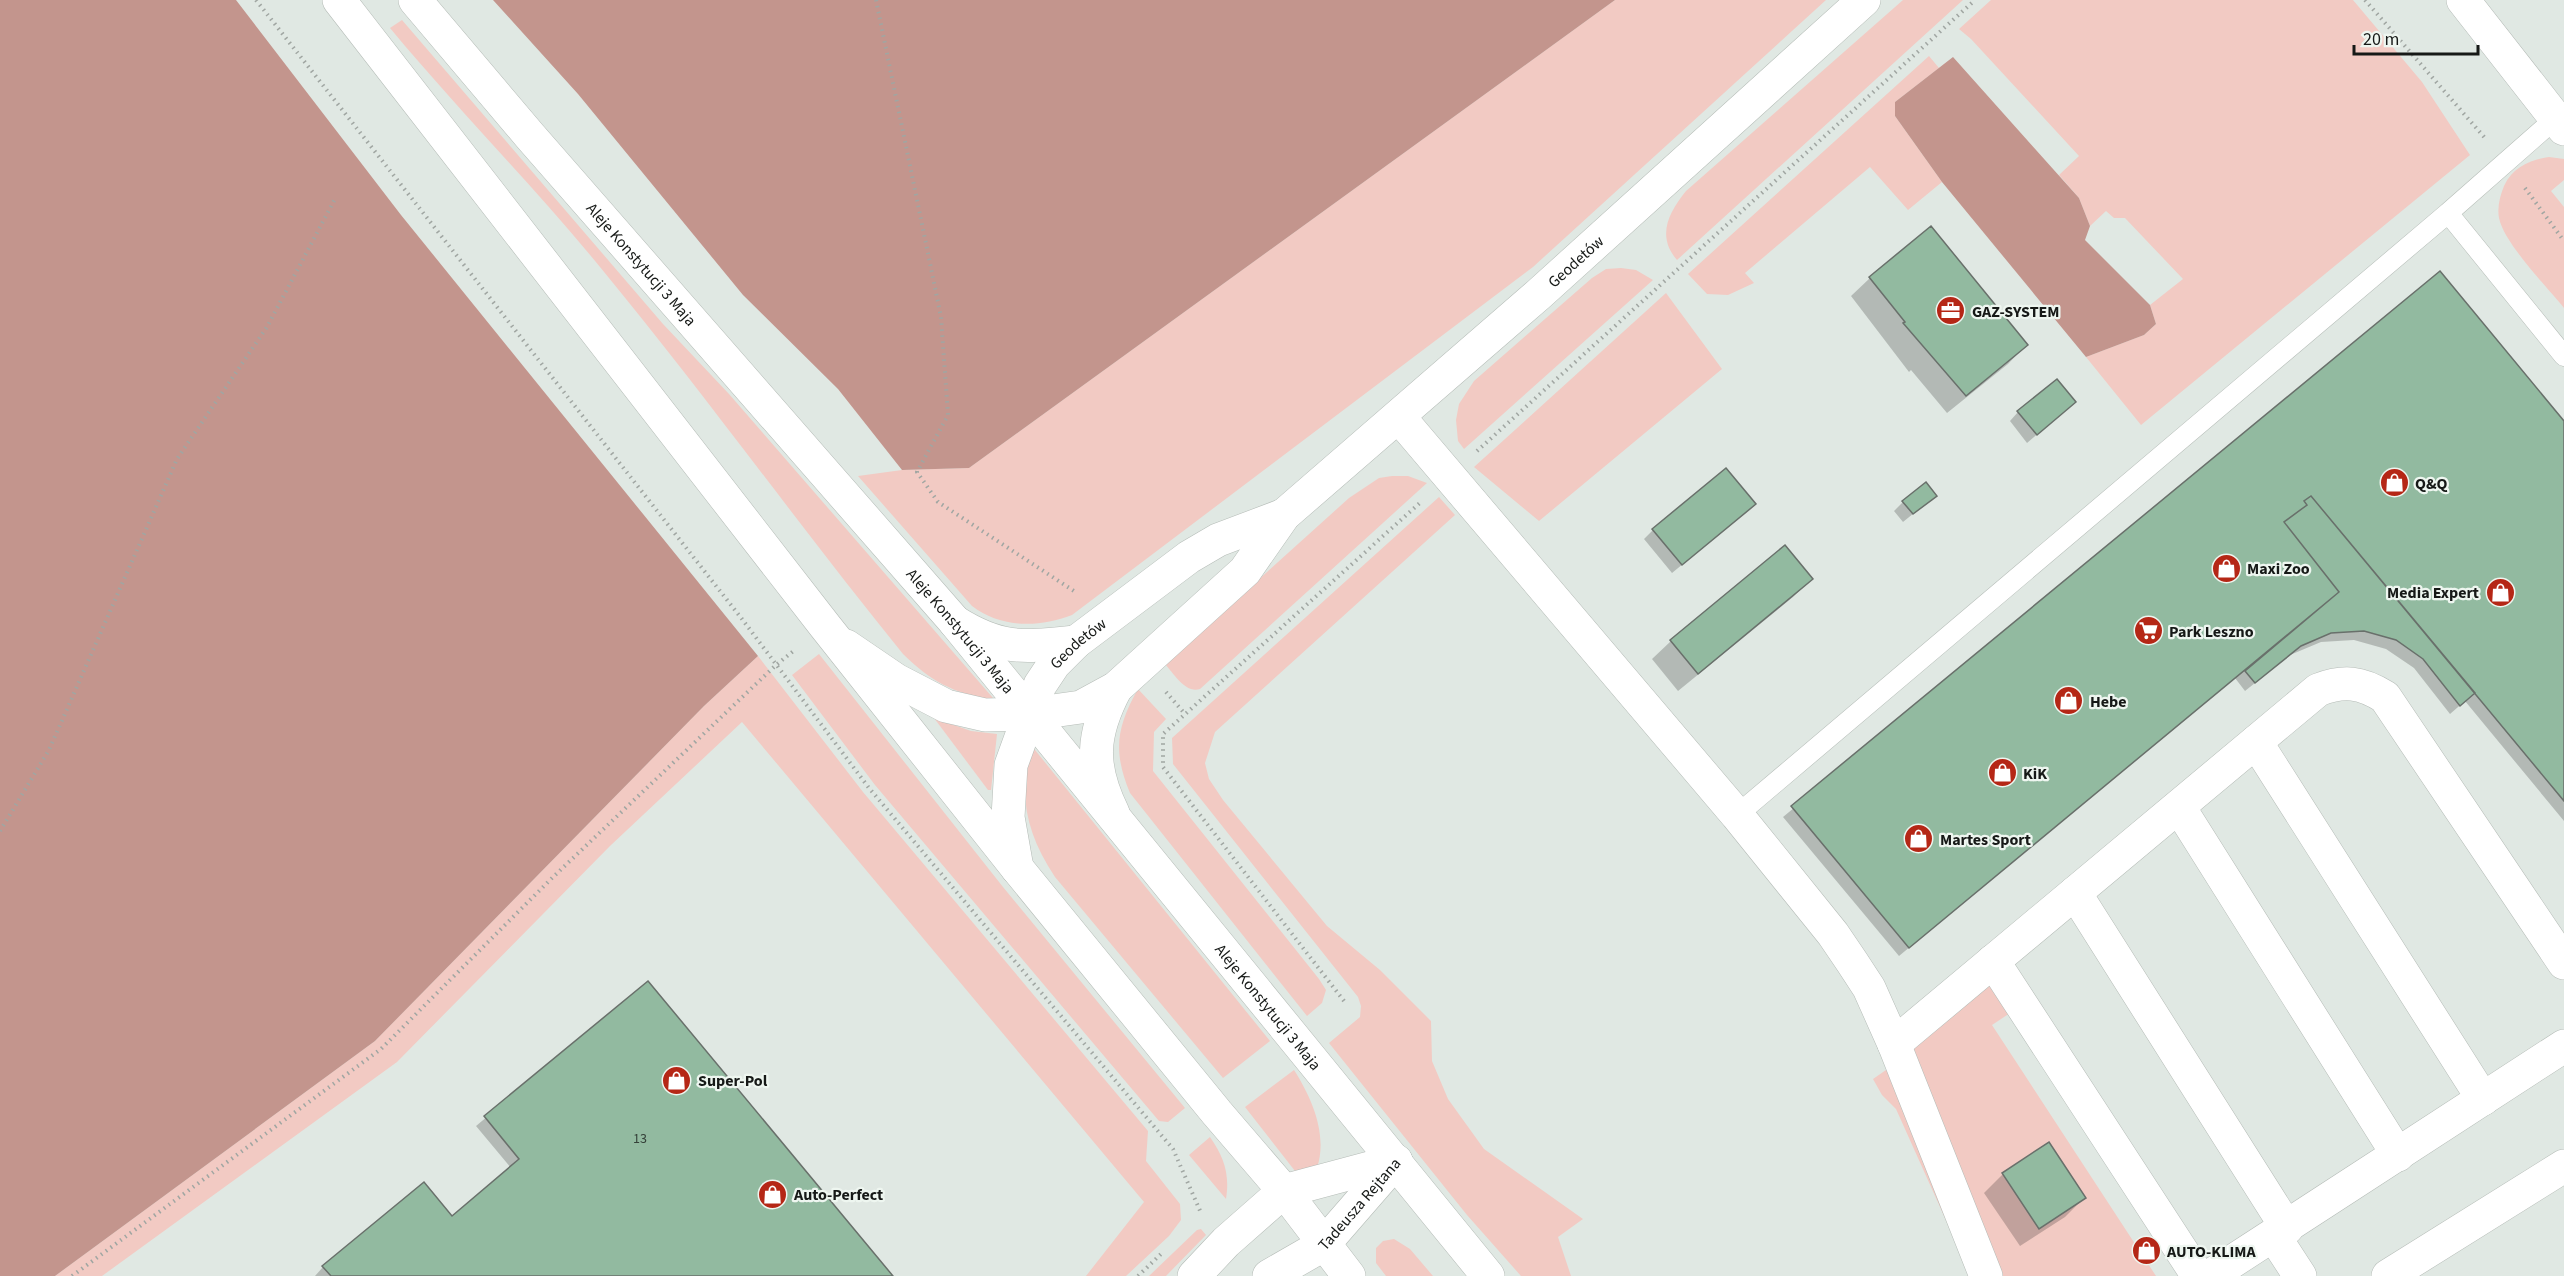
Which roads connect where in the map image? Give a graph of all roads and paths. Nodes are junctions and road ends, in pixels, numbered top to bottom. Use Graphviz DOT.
graph roads {
  1 [pos="256,0"];
  2 [pos="339,0"];
  3 [pos="415,0"];
  4 [pos="876,0"];
  5 [pos="1864,0"];
  6 [pos="1974,0"];
  7 [pos="2365,0"];
  8 [pos="2463,0"];
  9 [pos="2560,123"];
  10 [pos="2505,161"];
  11 [pos="336,196"];
  12 [pos="2448,213"];
  13 [pos="2564,241"];
  14 [pos="2564,356"];
  15 [pos="1399,417"];
  16 [pos="1449,475"];
  17 [pos="1284,515"];
  18 [pos="1082,596"];
  19 [pos="955,622"];
  20 [pos="837,640"];
  21 [pos="1076,642"];
  22 [pos="776,665"];
  23 [pos="1116,688"];
  24 [pos="1031,714"];
  25 [pos="2256,742"];
  26 [pos="2179,807"];
  27 [pos="1113,815"];
  28 [pos="1737,815"];
  29 [pos="0,831"];
  30 [pos="1017,868"];
  31 [pos="2075,893"];
  32 [pos="1994,961"];
  33 [pos="2564,963"];
  34 [pos="1344,1001"];
  35 [pos="1894,1044"];
  36 [pos="2564,1046"];
  37 [pos="2483,1099"];
  38 [pos="2398,1155"];
  39 [pos="1396,1161"];
  40 [pos="2564,1166"];
  41 [pos="1284,1191"];
  42 [pos="1206,1220"];
  43 [pos="2280,1232"];
  44 [pos="1323,1245"];
  45 [pos="72,1276"];
  46 [pos="1194,1276"];
  47 [pos="1269,1276"];
  48 [pos="1349,1276"];
  49 [pos="1488,1276"];
  50 [pos="1986,1276"];
  51 [pos="2198,1276"];
  52 [pos="2210,1276"];
  53 [pos="2300,1276"];
  54 [pos="2388,1276"];
  1 -- 22 [label="path"];
  2 -- 20 [label="street"];
  3 -- 19 [label="street, Aleje Konstytucji 3 Maja"];
  4 -- 18 [label="path"];
  5 -- 15 [label="street, Geodetów"];
  6 -- 16 [label="path"];
  7 -- 10 [label="path"];
  8 -- 9 [label="street"];
  9 -- 10 [label="lane"];
  10 -- 12 [label="lane"];
  10 -- 13 [label="path"];
  11 -- 29 [label="path"];
  12 -- 14 [label="lane"];
  12 -- 28 [label="lane"];
  15 -- 16 [label="street"];
  15 -- 17 [label="street, Geodetów"];
  16 -- 28 [label="street"];
  16 -- 34 [label="path"];
  17 -- 21 [label="street, Geodetów"];
  17 -- 23 [label="street, Geodetów"];
  19 -- 21 [label="street"];
  19 -- 24 [label="street, Aleje Konstytucji 3 Maja"];
  20 -- 24 [label="street"];
  20 -- 30 [label="street"];
  21 -- 24 [label="street, Geodetów"];
  22 -- 42 [label="path"];
  22 -- 45 [label="path"];
  23 -- 24 [label="street"];
  23 -- 27 [label="street"];
  24 -- 27 [label="street, Aleje Konstytucji 3 Maja"];
  24 -- 30 [label="street, Geodetów"];
  25 -- 26 [label="street"];
  25 -- 33 [label="street"];
  25 -- 37 [label="street"];
  26 -- 31 [label="street"];
  26 -- 38 [label="street"];
  27 -- 39 [label="street, Aleje Konstytucji 3 Maja"];
  28 -- 35 [label="street"];
  30 -- 41 [label="street"];
  31 -- 32 [label="street"];
  31 -- 43 [label="street"];
  32 -- 35 [label="street"];
  32 -- 51 [label="street"];
  35 -- 50 [label="street"];
  36 -- 37 [label="street"];
  37 -- 38 [label="street"];
  38 -- 43 [label="street"];
  39 -- 41 [label="street, Tadeusza Rejtana"];
  39 -- 44 [label="street, Tadeusza Rejtana"];
  39 -- 49 [label="street, Aleje Konstytucji 3 Maja"];
  40 -- 54 [label="street"];
  41 -- 44 [label="street"];
  41 -- 46 [label="street, Tadeusza Rejtana"];
  43 -- 52 [label="street"];
  43 -- 53 [label="street"];
  44 -- 47 [label="street, Tadeusza Rejtana"];
  44 -- 48 [label="street"];
}
